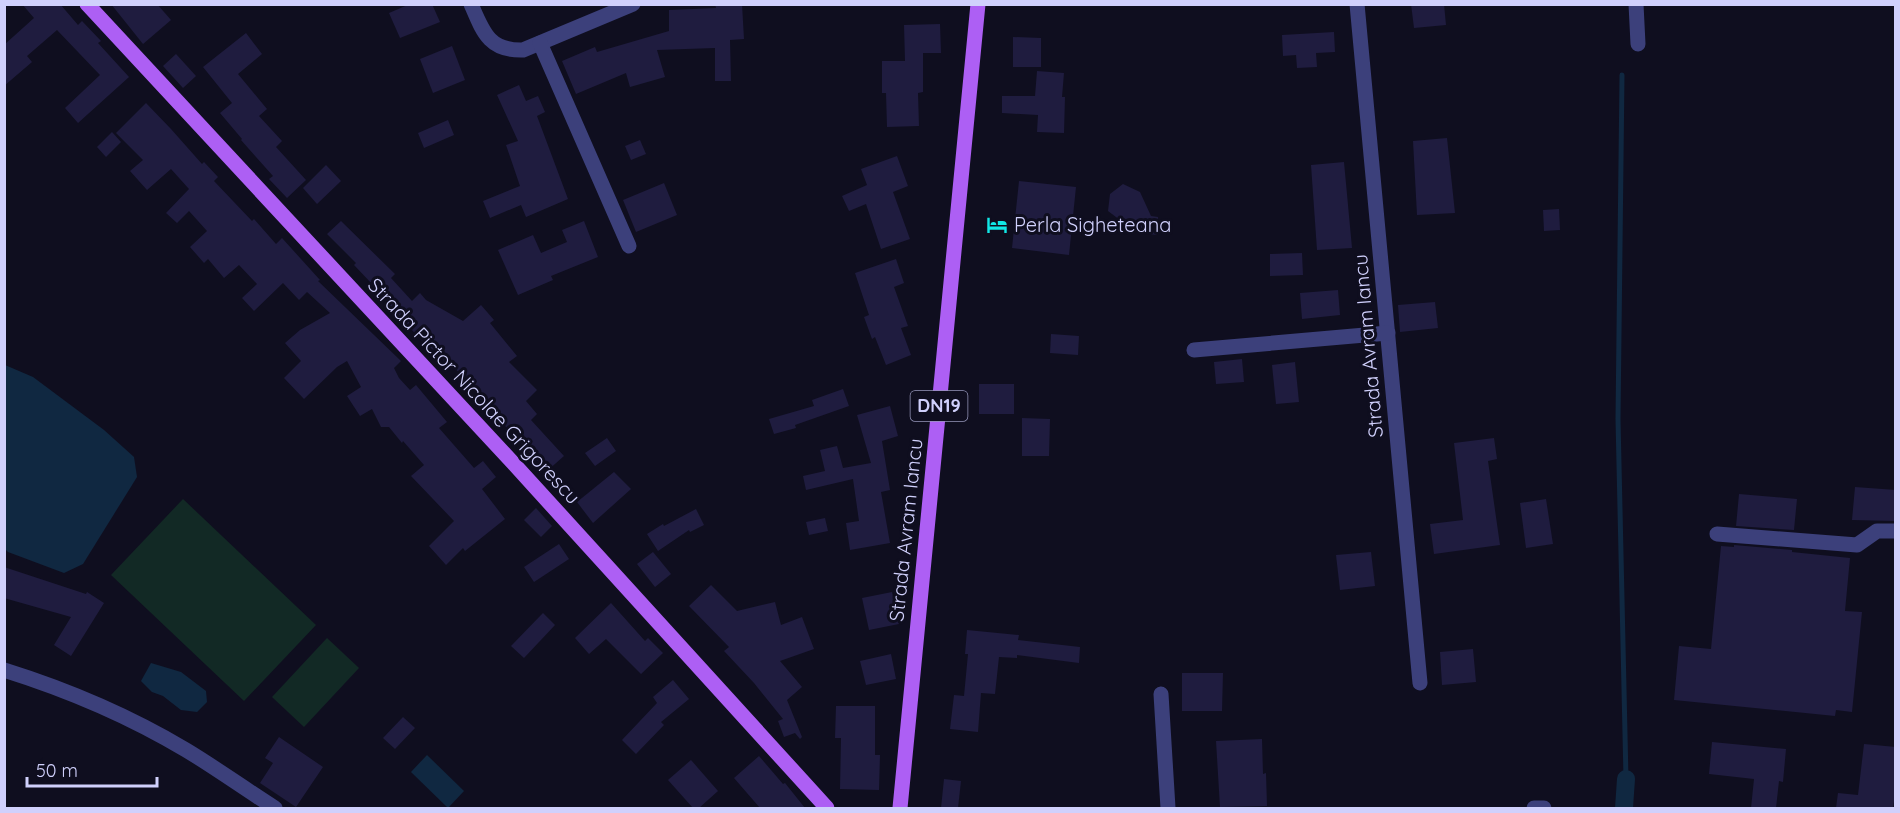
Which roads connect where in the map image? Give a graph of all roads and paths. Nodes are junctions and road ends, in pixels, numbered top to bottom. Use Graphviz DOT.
graph roads {
  1 [pos="87,4"];
  2 [pos="471,4"];
  3 [pos="633,4"];
  4 [pos="978,4"];
  5 [pos="1357,4"];
  6 [pos="1636,4"];
  7 [pos="540,43"];
  8 [pos="1638,44"];
  9 [pos="629,246"];
  10 [pos="1388,333"];
  11 [pos="1194,350"];
  12 [pos="1896,531"];
  13 [pos="1717,534"];
  14 [pos="4,670"];
  15 [pos="1420,683"];
  16 [pos="1161,694"];
  17 [pos="275,808"];
  18 [pos="827,808"];
  19 [pos="900,808"];
  20 [pos="1168,808"];
  21 [pos="1534,808"];
  22 [pos="1544,808"];
  1 -- 18 [label="main road, Strada Pictor Nicolae Grigorescu"];
  2 -- 7 [label="street"];
  3 -- 7 [label="street"];
  4 -- 19 [label="main road, Strada Avram Iancu / DN19"];
  5 -- 10 [label="street, Strada Avram Iancu"];
  6 -- 8 [label="street"];
  7 -- 9 [label="street"];
  10 -- 11 [label="street"];
  10 -- 15 [label="street, Strada Avram Iancu"];
  12 -- 13 [label="street"];
  14 -- 17 [label="street"];
  16 -- 20 [label="street"];
  21 -- 22 [label="street"];
}
